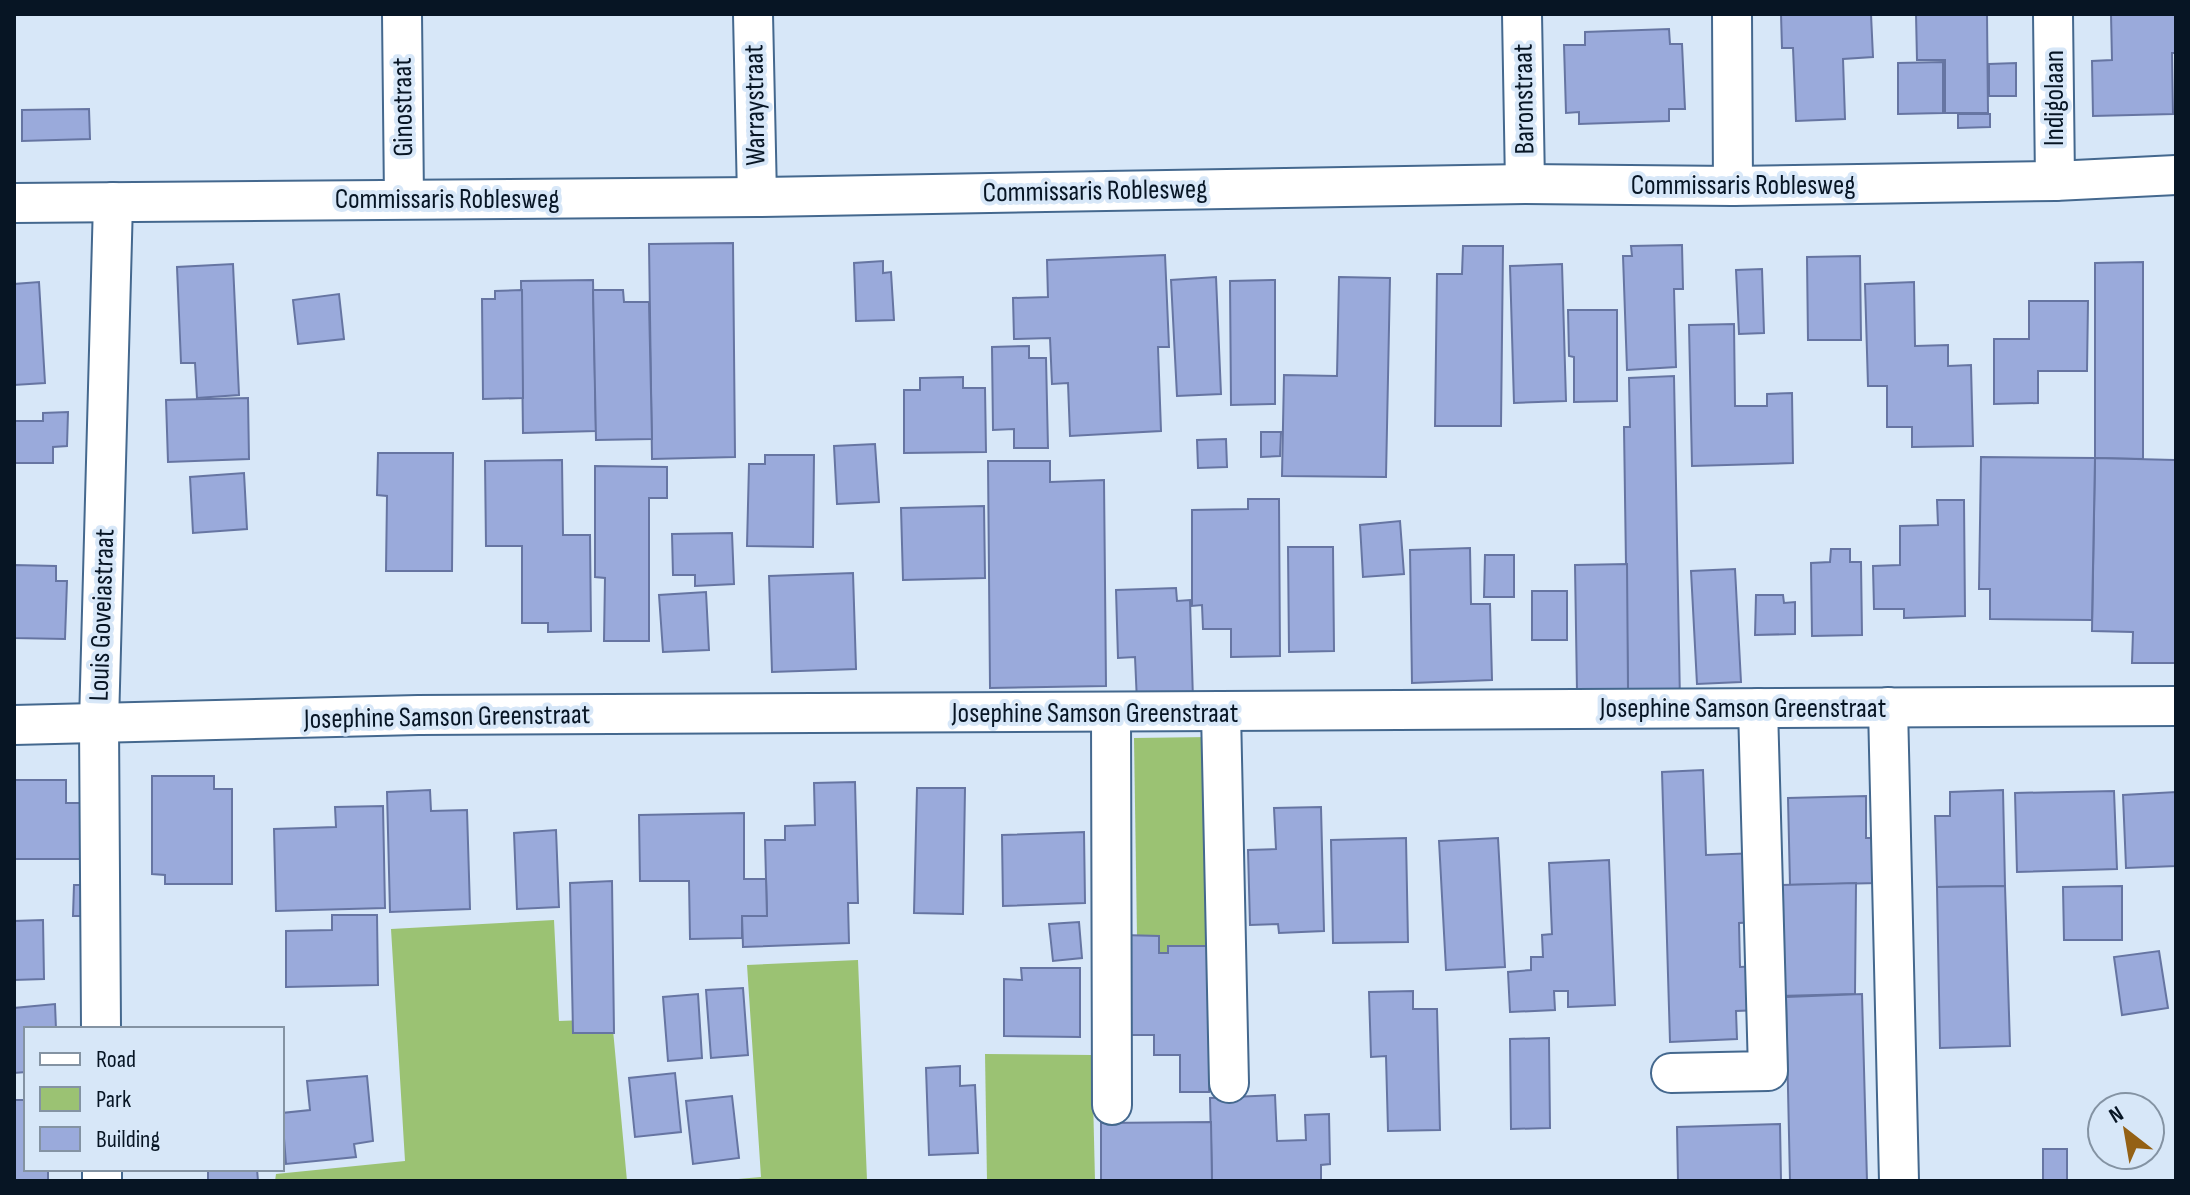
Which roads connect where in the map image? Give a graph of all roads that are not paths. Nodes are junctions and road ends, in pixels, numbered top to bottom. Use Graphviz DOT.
graph roads {
  1 [pos="402,14"];
  2 [pos="753,14"];
  3 [pos="1522,14"];
  4 [pos="1732,14"];
  5 [pos="2053,14"];
  6 [pos="2176,175"];
  7 [pos="2055,181"];
  8 [pos="1525,184"];
  9 [pos="1733,186"];
  10 [pos="757,197"];
  11 [pos="404,199"];
  12 [pos="113,202"];
  13 [pos="14,203"];
  14 [pos="2176,706"];
  15 [pos="1888,707"];
  16 [pos="1758,708"];
  17 [pos="1111,712"];
  18 [pos="1221,712"];
  19 [pos="99,723"];
  20 [pos="14,725"];
  21 [pos="101,1027"];
  22 [pos="1671,1073"];
  23 [pos="1229,1083"];
  24 [pos="1112,1105"];
  25 [pos="1899,1181"];
  1 -- 11 [label="street, Ginostraat"];
  2 -- 10 [label="street, Warraystraat"];
  3 -- 8 [label="street, Baronstraat"];
  4 -- 9 [label="street"];
  5 -- 7 [label="street, Indigolaan"];
  6 -- 7 [label="street, Commissaris Roblesweg"];
  7 -- 9 [label="street, Commissaris Roblesweg"];
  8 -- 9 [label="street, Commissaris Roblesweg"];
  8 -- 10 [label="street, Commissaris Roblesweg"];
  10 -- 11 [label="street, Commissaris Roblesweg"];
  11 -- 12 [label="street, Commissaris Roblesweg"];
  12 -- 13 [label="street, Commissaris Roblesweg"];
  12 -- 19 [label="street, Louis Goveiastraat"];
  14 -- 15 [label="street, Josephine Samson Greenstraat"];
  15 -- 16 [label="street, Josephine Samson Greenstraat"];
  15 -- 25 [label="street"];
  16 -- 18 [label="street, Josephine Samson Greenstraat"];
  16 -- 22 [label="street"];
  17 -- 18 [label="street, Josephine Samson Greenstraat"];
  17 -- 19 [label="street, Josephine Samson Greenstraat"];
  17 -- 24 [label="street"];
  18 -- 23 [label="street"];
  19 -- 20 [label="street, Josephine Samson Greenstraat"];
  19 -- 21 [label="street, Louis Goveiastraat"];
}
